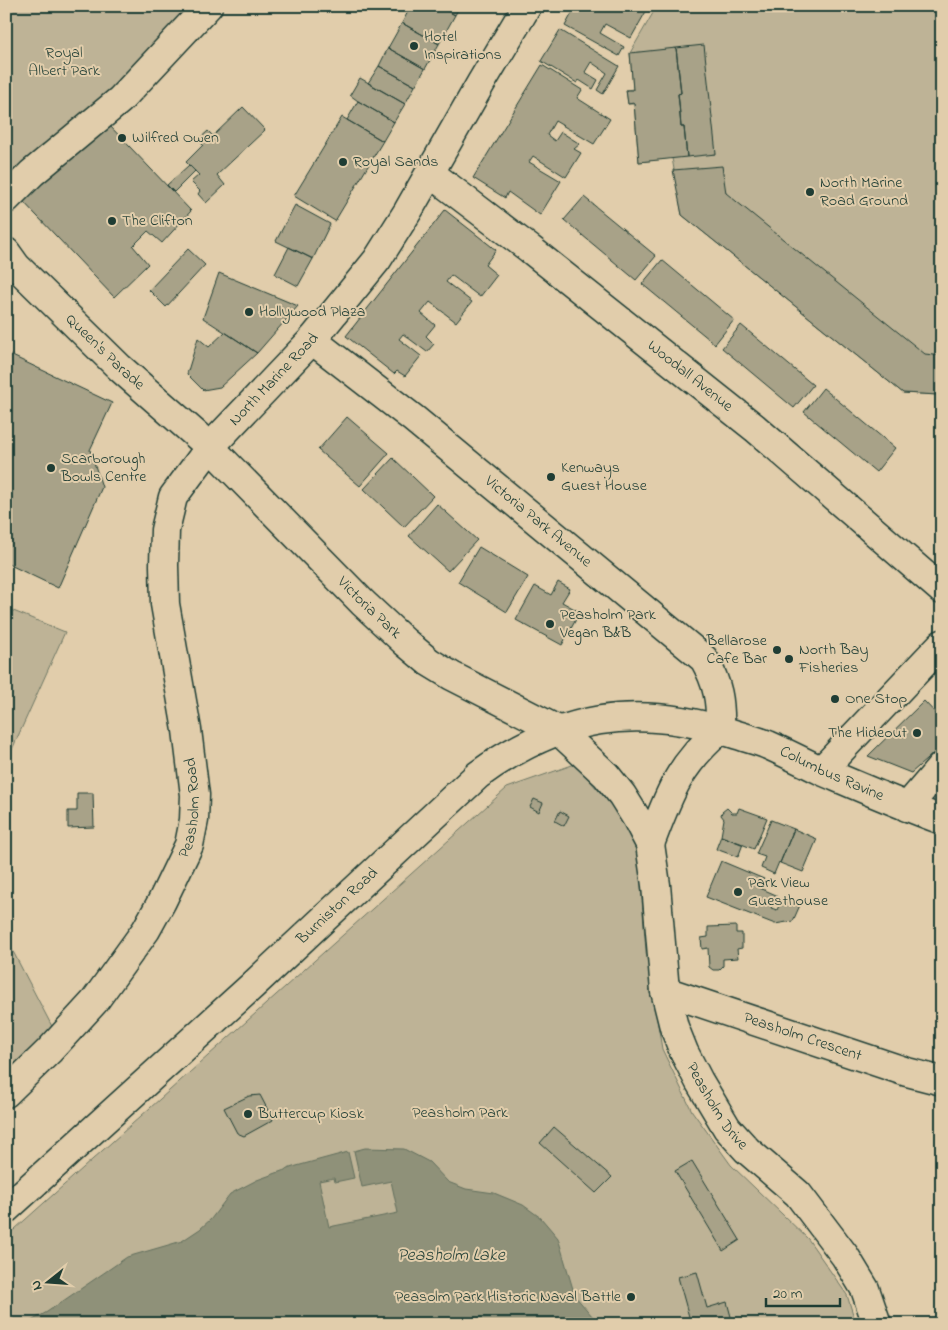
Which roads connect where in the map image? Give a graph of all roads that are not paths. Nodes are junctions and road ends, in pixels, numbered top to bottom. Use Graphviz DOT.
graph roads {
  1 [pos="208,6"];
  2 [pos="527,6"];
  3 [pos="430,173"];
  4 [pos="6,198"];
  5 [pos="6,252"];
  6 [pos="312,340"];
  7 [pos="210,447"];
  8 [pos="942,590"];
  9 [pos="942,644"];
  10 [pos="558,730"];
  11 [pos="720,730"];
  12 [pos="942,766"];
  13 [pos="822,770"];
  14 [pos="907,807"];
  15 [pos="942,820"];
  16 [pos="650,844"];
  17 [pos="665,991"];
  18 [pos="942,1081"];
  19 [pos="6,1093"];
  20 [pos="9,1202"];
  21 [pos="877,1324"];
  1 -- 4 [label="street"];
  2 -- 3 [label="street, North Marine Road"];
  3 -- 6 [label="street, North Marine Road"];
  3 -- 8 [label="street, Woodall Avenue"];
  5 -- 7 [label="street, Queen's Parade"];
  6 -- 7 [label="street, North Marine Road"];
  6 -- 11 [label="street, Victoria Park Avenue"];
  7 -- 10 [label="street, Victoria Park"];
  7 -- 19 [label="street, Peasholm Road"];
  9 -- 13 [label="street"];
  10 -- 11 [label="street, Burniston Road"];
  10 -- 16 [label="street, Peasholm Drive"];
  10 -- 20 [label="street, Burniston Road"];
  11 -- 13 [label="street, Columbus Ravine"];
  11 -- 16 [label="street, Peasholm Drive"];
  12 -- 14 [label="street"];
  13 -- 14 [label="street, Columbus Ravine"];
  14 -- 15 [label="street, Columbus Ravine"];
  16 -- 17 [label="street, Peasholm Drive"];
  17 -- 18 [label="street, Peasholm Crescent"];
  17 -- 21 [label="street, Peasholm Drive"];
}
